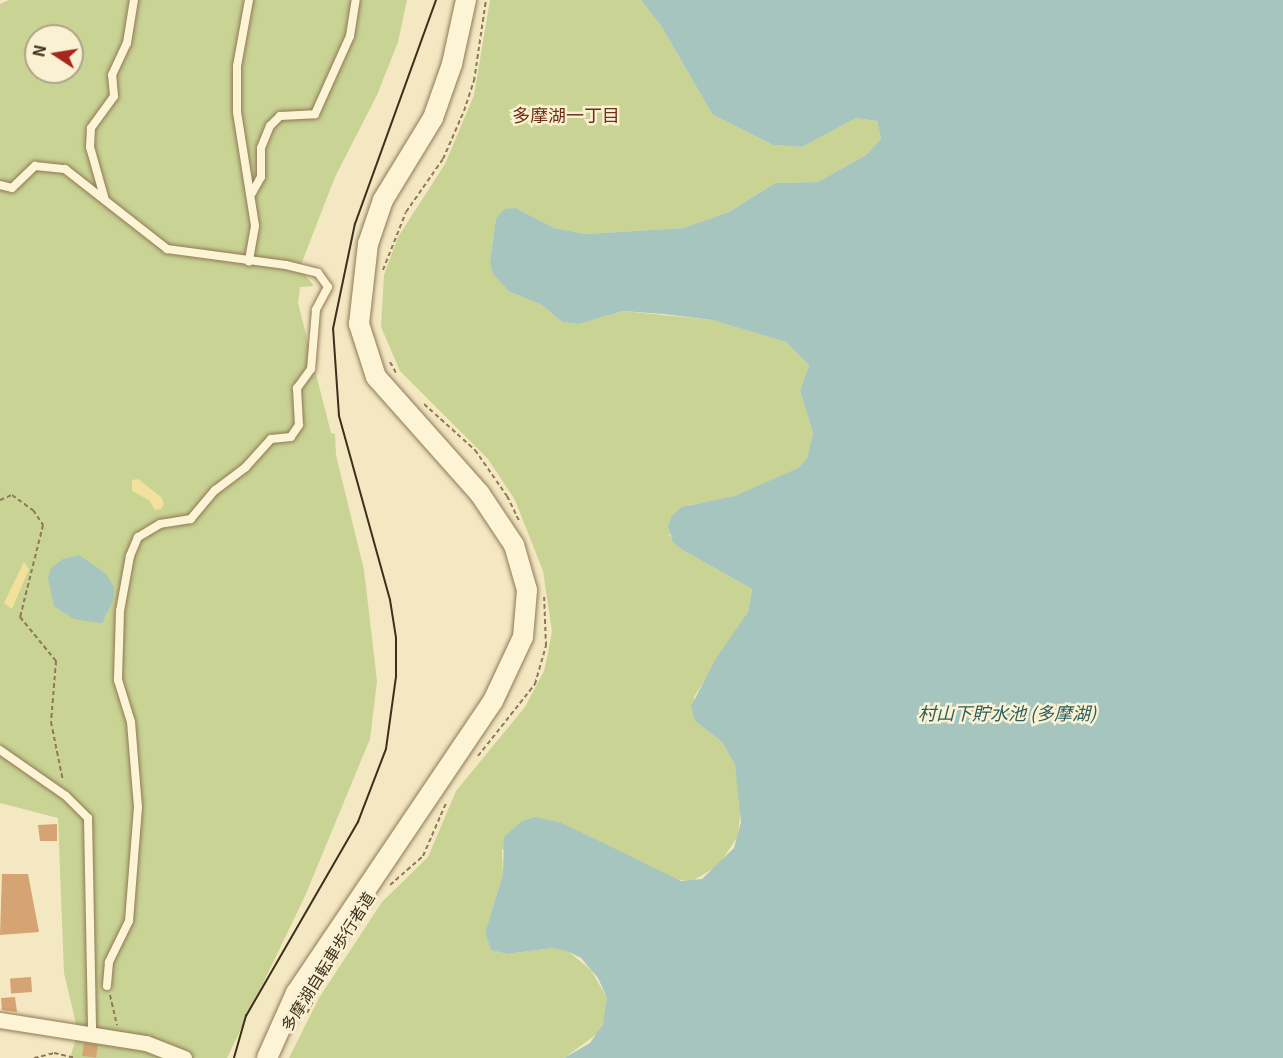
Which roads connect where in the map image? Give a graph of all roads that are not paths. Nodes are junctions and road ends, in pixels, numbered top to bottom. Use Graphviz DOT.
graph roads {
  1 [pos="134,0"];
  2 [pos="249,0"];
  3 [pos="356,0"];
  4 [pos="466,0"];
  5 [pos="0,185"];
  6 [pos="252,193"];
  7 [pos="105,202"];
  8 [pos="249,261"];
  9 [pos="0,750"];
  10 [pos="107,986"];
  11 [pos="0,1020"];
  12 [pos="93,1037"];
  13 [pos="184,1058"];
  14 [pos="267,1058"];
  1 -- 7 [label="lane"];
  2 -- 6 [label="lane"];
  3 -- 6 [label="lane"];
  4 -- 14 [label="street"];
  5 -- 7 [label="lane"];
  6 -- 8 [label="lane"];
  7 -- 8 [label="lane"];
  8 -- 10 [label="lane"];
  9 -- 12 [label="lane"];
  11 -- 12 [label="street"];
  12 -- 13 [label="street"];
}
